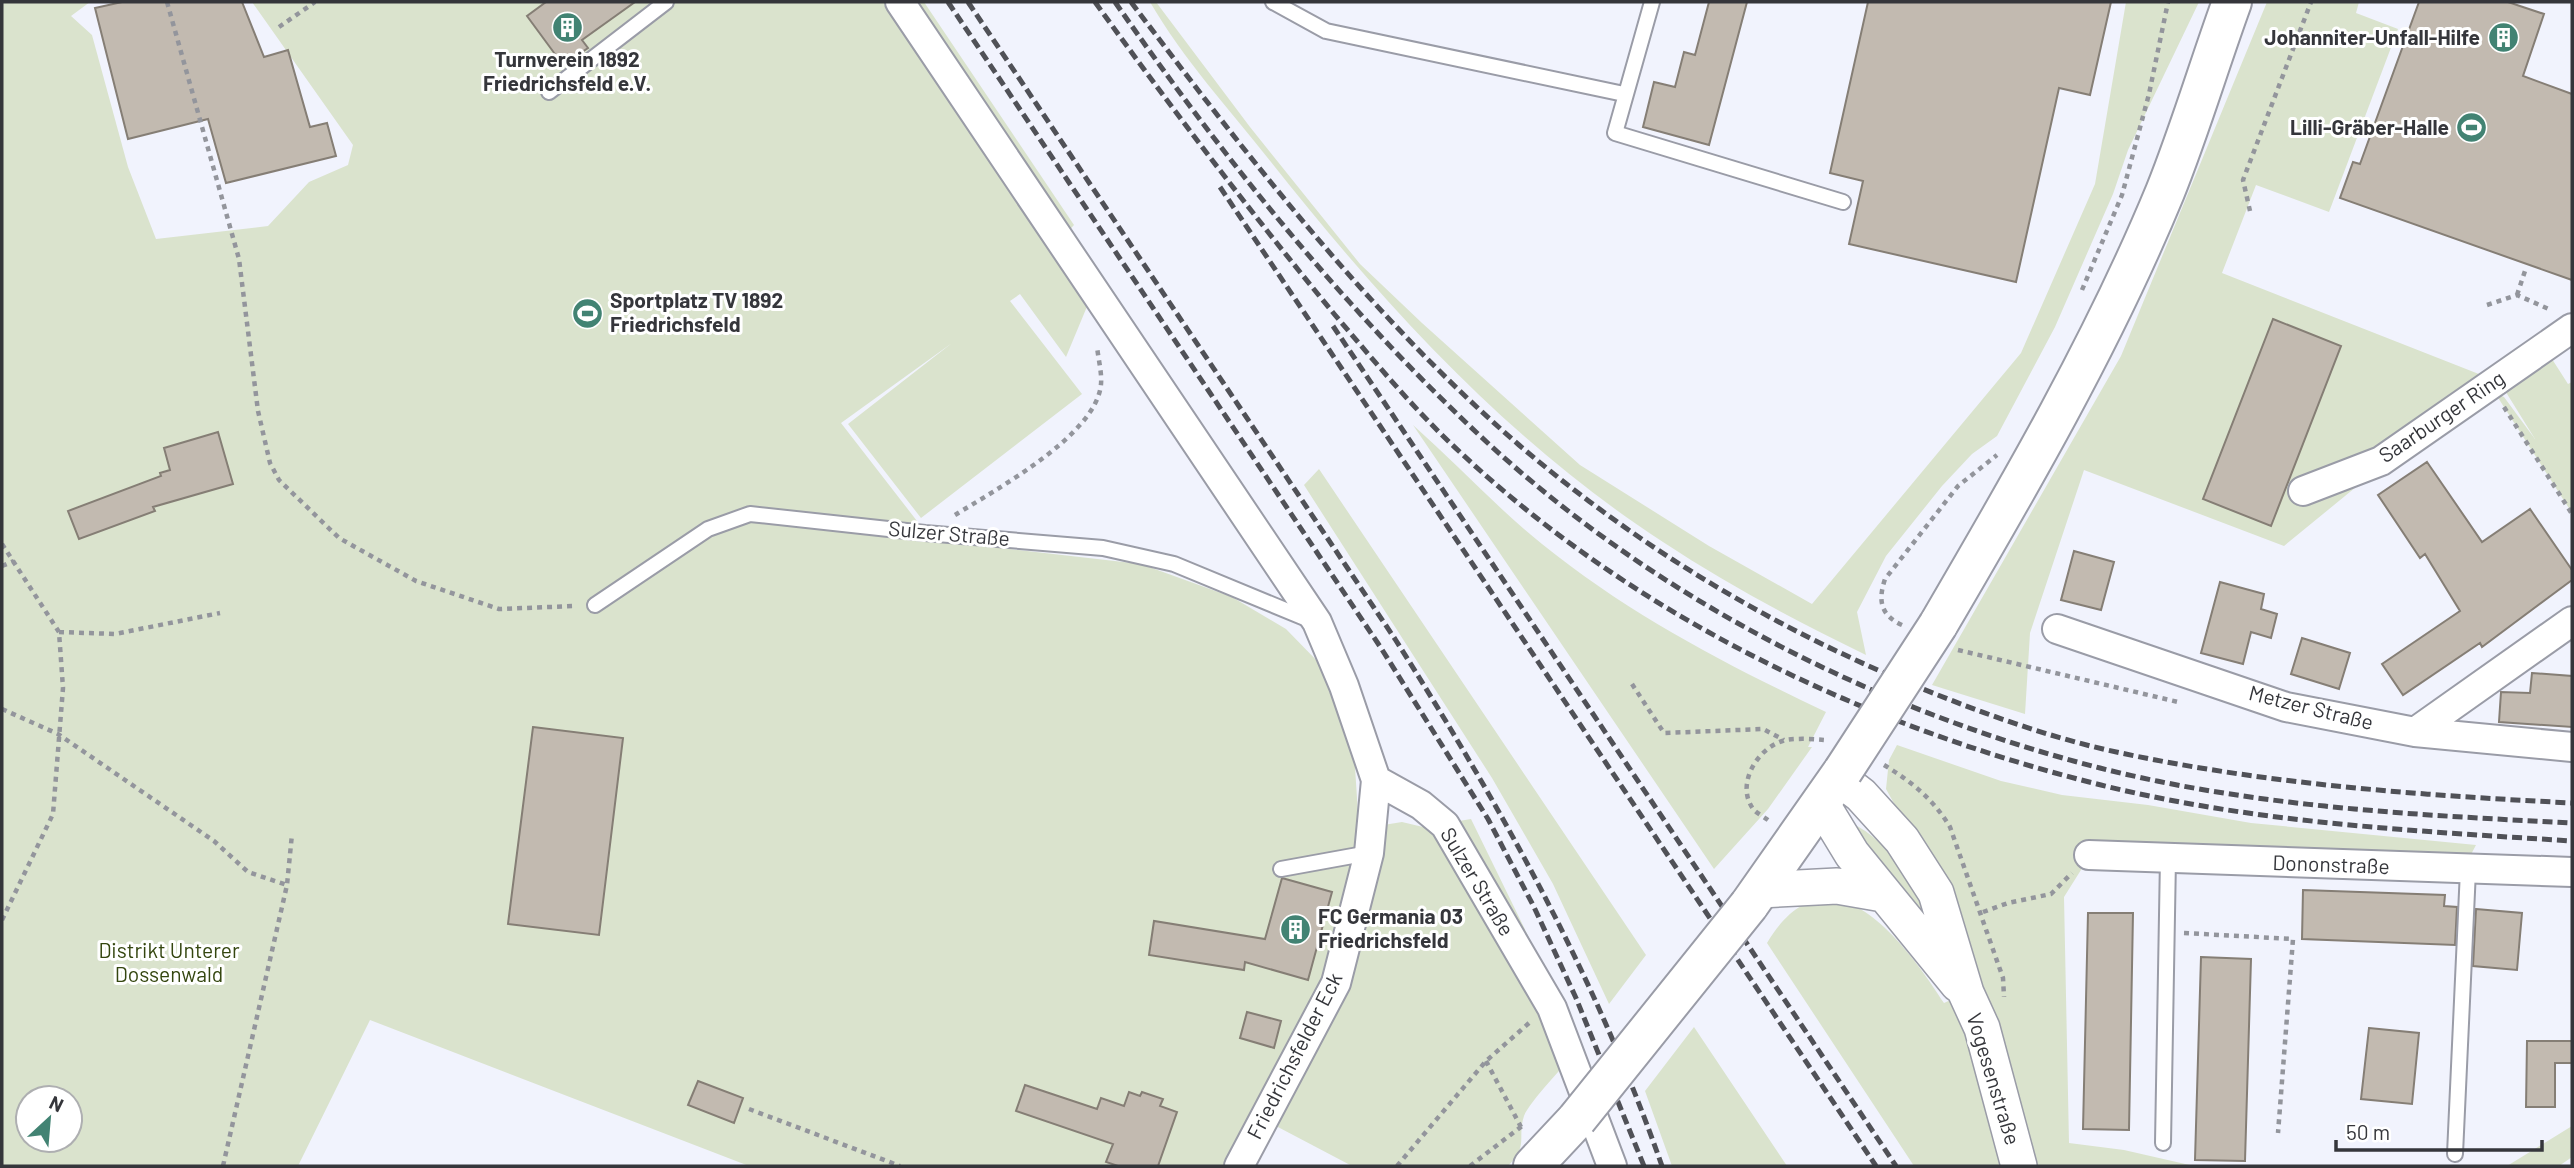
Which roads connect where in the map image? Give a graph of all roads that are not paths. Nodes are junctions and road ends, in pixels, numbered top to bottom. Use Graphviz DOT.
graph roads {
  1 [pos="666,2"];
  2 [pos="900,2"];
  3 [pos="1273,2"];
  4 [pos="1652,2"];
  5 [pos="2232,2"];
  6 [pos="549,92"];
  7 [pos="1624,94"];
  8 [pos="1843,202"];
  9 [pos="2567,321"];
  10 [pos="2303,491"];
  11 [pos="595,605"];
  12 [pos="2572,621"];
  13 [pos="1317,622"];
  14 [pos="2057,629"];
  15 [pos="2415,732"];
  16 [pos="2572,747"];
  17 [pos="1376,780"];
  18 [pos="1835,784"];
  19 [pos="1369,853"];
  20 [pos="2089,855"];
  21 [pos="2168,858"];
  22 [pos="1281,869"];
  23 [pos="2468,870"];
  24 [pos="2572,872"];
  25 [pos="1883,894"];
  26 [pos="1755,897"];
  27 [pos="1966,993"];
  28 [pos="2163,1143"];
  29 [pos="2455,1154"];
  30 [pos="1239,1166"];
  31 [pos="1533,1166"];
  32 [pos="1612,1166"];
  33 [pos="2019,1166"];
  1 -- 6 [label="lane"];
  2 -- 13 [label="street"];
  3 -- 7 [label="lane"];
  4 -- 7 [label="lane"];
  5 -- 18 [label="main road, bridge"];
  7 -- 8 [label="lane"];
  9 -- 10 [label="street, Saarburger Ring"];
  11 -- 13 [label="lane, Sulzer Straße"];
  12 -- 15 [label="street"];
  13 -- 17 [label="street"];
  14 -- 15 [label="street, Metzer Straße"];
  15 -- 16 [label="street, Metzer Straße"];
  17 -- 19 [label="street, Friedrichsfelder Eck"];
  17 -- 32 [label="street, Sulzer Straße"];
  18 -- 25 [label="street, Vogesenstraße"];
  18 -- 26 [label="main road"];
  18 -- 27 [label="street, Vogesenstraße"];
  19 -- 22 [label="lane"];
  19 -- 30 [label="street, Friedrichsfelder Eck"];
  20 -- 21 [label="street, Dononstraße"];
  21 -- 23 [label="street, Dononstraße"];
  21 -- 28 [label="lane"];
  23 -- 24 [label="street, Dononstraße"];
  23 -- 29 [label="lane"];
  25 -- 26 [label="street"];
  25 -- 27 [label="street, Vogesenstraße"];
  26 -- 31 [label="main road, bridge"];
  27 -- 33 [label="street, Vogesenstraße"];
}
